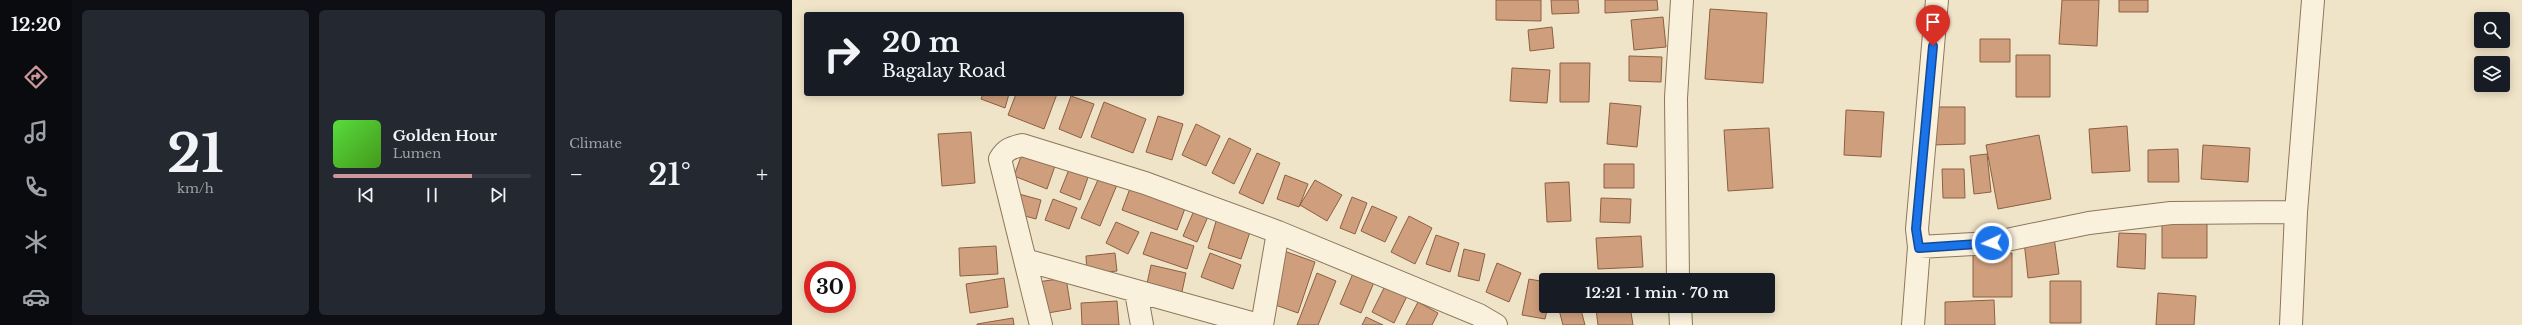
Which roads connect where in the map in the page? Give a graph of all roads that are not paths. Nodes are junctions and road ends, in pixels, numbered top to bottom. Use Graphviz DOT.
graph roads {
  1 [pos="1682,0"];
  2 [pos="1937,0"];
  3 [pos="2313,0"];
  4 [pos="2296,212"];
  5 [pos="1278,232"];
  6 [pos="1919,248"];
  7 [pos="1025,260"];
  8 [pos="1678,273"];
  9 [pos="1136,292"];
  10 [pos="1680,313"];
  11 [pos="1041,325"];
  12 [pos="1142,325"];
  13 [pos="1261,325"];
  14 [pos="1496,325"];
  15 [pos="1681,325"];
  16 [pos="1913,325"];
  17 [pos="2291,325"];
  1 -- 8 [label="street"];
  2 -- 6 [label="street"];
  3 -- 4 [label="street"];
  4 -- 6 [label="street"];
  4 -- 17 [label="street"];
  5 -- 7 [label="street"];
  5 -- 13 [label="street"];
  5 -- 14 [label="street"];
  6 -- 16 [label="street"];
  7 -- 9 [label="street"];
  7 -- 11 [label="street"];
  9 -- 12 [label="street"];
  9 -- 13 [label="street"];
  10 -- 15 [label="street"];
}
